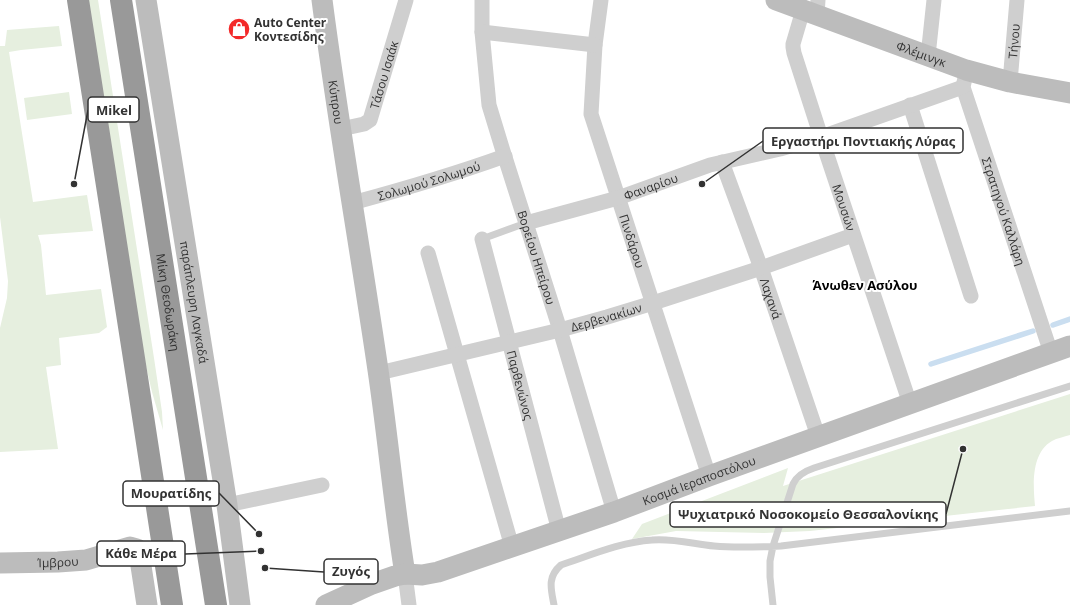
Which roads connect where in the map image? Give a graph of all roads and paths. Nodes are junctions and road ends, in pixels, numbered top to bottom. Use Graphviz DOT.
graph roads {
  1 [pos="78,0"];
  2 [pos="121,0"];
  3 [pos="146,0"];
  4 [pos="322,0"];
  5 [pos="406,0"];
  6 [pos="482,0"];
  7 [pos="601,0"];
  8 [pos="776,0"];
  9 [pos="934,0"];
  10 [pos="1017,0"];
  11 [pos="813,8"];
  12 [pos="482,32"];
  13 [pos="595,45"];
  14 [pos="928,56"];
  15 [pos="965,78"];
  16 [pos="1010,82"];
  17 [pos="1070,95"];
  18 [pos="910,105"];
  19 [pos="341,129"];
  20 [pos="821,137"];
  21 [pos="505,156"];
  22 [pos="722,162"];
  23 [pos="618,198"];
  24 [pos="352,203"];
  25 [pos="526,223"];
  26 [pos="853,235"];
  27 [pos="482,238"];
  28 [pos="428,253"];
  29 [pos="761,268"];
  30 [pos="971,296"];
  31 [pos="653,303"];
  32 [pos="560,330"];
  33 [pos="510,342"];
  34 [pos="1060,349"];
  35 [pos="456,354"];
  36 [pos="379,373"];
  37 [pos="1070,386"];
  38 [pos="910,404"];
  39 [pos="818,436"];
  40 [pos="709,476"];
  41 [pos="322,485"];
  42 [pos="227,505"];
  43 [pos="1070,511"];
  44 [pos="614,512"];
  45 [pos="559,531"];
  46 [pos="773,546"];
  47 [pos="512,547"];
  48 [pos="0,563"];
  49 [pos="405,574"];
  50 [pos="148,605"];
  51 [pos="172,605"];
  52 [pos="216,605"];
  53 [pos="240,605"];
  54 [pos="326,605"];
  55 [pos="409,605"];
  56 [pos="554,605"];
  57 [pos="774,605"];
  1 -- 51 [label="highway"];
  2 -- 52 [label="highway, Μίκη Θεοδωράκη"];
  3 -- 42 [label="street, παράπλευρη Λαγκαδά"];
  4 -- 19 [label="street, Κύπρου"];
  5 -- 19 [label="street, Τάσου Ισαάκ"];
  6 -- 12 [label="street, Βορείου Ηπείρου"];
  7 -- 13 [label="street, Πινδάρου"];
  8 -- 11 [label="street, Φλέμινγκ"];
  9 -- 14 [label="street"];
  10 -- 16 [label="street, Τήνου"];
  11 -- 14 [label="street, Φλέμινγκ"];
  11 -- 20 [label="street, Μουσών"];
  12 -- 13 [label="street"];
  12 -- 21 [label="street, Βορείου Ηπείρου"];
  13 -- 23 [label="street, Πινδάρου"];
  14 -- 15 [label="street, Φλέμινγκ"];
  15 -- 16 [label="street, Φλέμινγκ"];
  15 -- 18 [label="street, Φαναρίου"];
  15 -- 34 [label="street, Στρατηγού Καλλάρη"];
  16 -- 17 [label="street, Φλέμινγκ"];
  18 -- 20 [label="street, Φαναρίου"];
  18 -- 30 [label="street"];
  19 -- 24 [label="street, Κύπρου"];
  20 -- 22 [label="street, Φαναρίου"];
  20 -- 26 [label="street, Μουσών"];
  21 -- 24 [label="street, Σολωμού Σολωμού"];
  21 -- 25 [label="street, Βορείου Ηπείρου"];
  22 -- 23 [label="street, Φαναρίου"];
  22 -- 29 [label="street, Λαχανά"];
  23 -- 25 [label="street, Φαναρίου"];
  23 -- 31 [label="street, Πινδάρου"];
  24 -- 36 [label="street, Κύπρου"];
  25 -- 27 [label="lane, Φαναρίου"];
  25 -- 32 [label="street, Βορείου Ηπείρου"];
  26 -- 29 [label="street, Δερβενακίων"];
  26 -- 38 [label="street, Μουσών"];
  27 -- 33 [label="street, Παρθενώνος"];
  28 -- 35 [label="street"];
  29 -- 31 [label="street, Δερβενακίων"];
  29 -- 39 [label="street, Λαχανά"];
  31 -- 32 [label="street, Δερβενακίων"];
  31 -- 40 [label="street, Πινδάρου"];
  32 -- 33 [label="street, Δερβενακίων"];
  32 -- 44 [label="street, Βορείου Ηπείρου"];
  33 -- 35 [label="street, Δερβενακίων"];
  33 -- 45 [label="street, Παρθενώνος"];
  34 -- 38 [label="street, Κοσμά Ιεραποστόλου"];
  35 -- 36 [label="street, Δερβενακίων"];
  35 -- 47 [label="street"];
  36 -- 49 [label="street, Κύπρου"];
  37 -- 46 [label="lane"];
  38 -- 39 [label="street, Κοσμά Ιεραποστόλου"];
  39 -- 40 [label="street, Κοσμά Ιεραποστόλου"];
  40 -- 44 [label="street, Κοσμά Ιεραποστόλου"];
  41 -- 42 [label="street"];
  42 -- 53 [label="street, παράπλευρη Λαγκαδά"];
  43 -- 46 [label="lane"];
  44 -- 45 [label="street, Κοσμά Ιεραποστόλου"];
  45 -- 47 [label="street, Κοσμά Ιεραποστόλου"];
  46 -- 56 [label="lane"];
  46 -- 57 [label="lane"];
  47 -- 49 [label="street, Κοσμά Ιεραποστόλου"];
  48 -- 50 [label="street, Ίμβρου"];
  49 -- 54 [label="street, Κοσμά Ιεραποστόλου"];
  49 -- 55 [label="street"];
}
